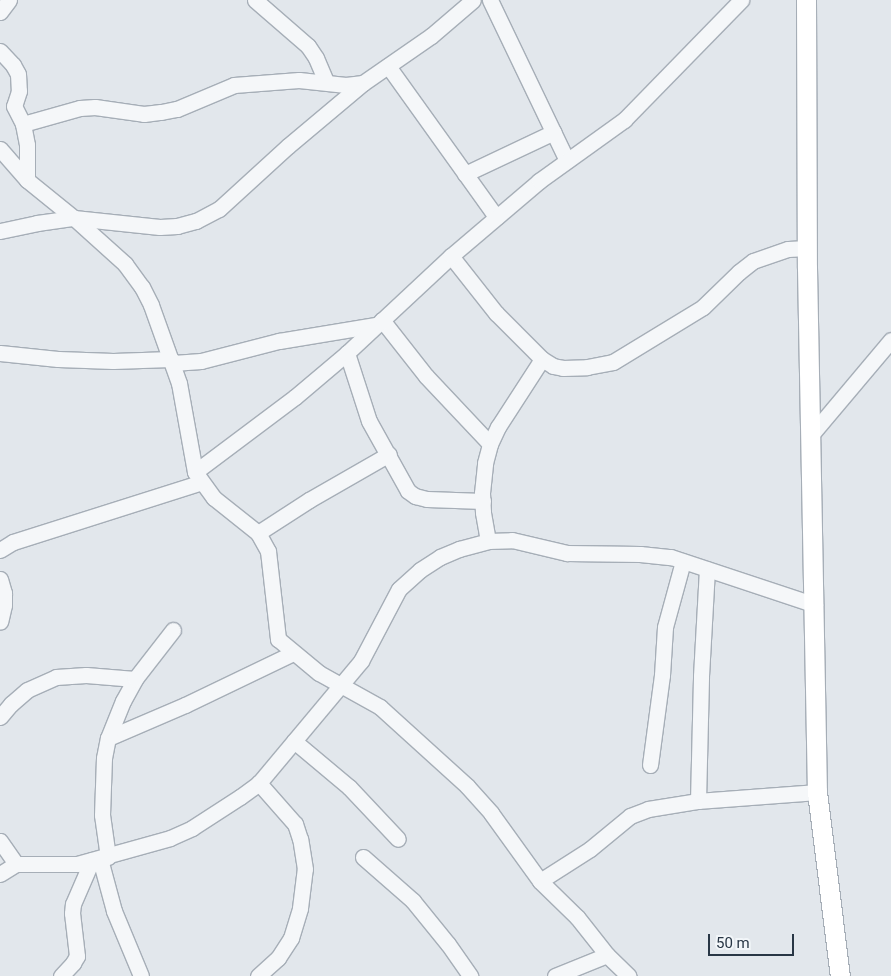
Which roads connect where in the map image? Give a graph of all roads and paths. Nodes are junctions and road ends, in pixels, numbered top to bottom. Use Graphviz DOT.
graph roads {
  1 [pos="9,0"];
  2 [pos="255,0"];
  3 [pos="473,0"];
  4 [pos="490,0"];
  5 [pos="742,0"];
  6 [pos="806,0"];
  7 [pos="0,12"];
  8 [pos="0,51"];
  9 [pos="388,66"];
  10 [pos="326,81"];
  11 [pos="363,83"];
  12 [pos="22,124"];
  13 [pos="554,132"];
  14 [pos="0,149"];
  15 [pos="567,161"];
  16 [pos="465,174"];
  17 [pos="27,180"];
  18 [pos="496,217"];
  19 [pos="74,218"];
  20 [pos="0,231"];
  21 [pos="807,248"];
  22 [pos="451,256"];
  23 [pos="379,323"];
  24 [pos="891,340"];
  25 [pos="0,353"];
  26 [pos="348,353"];
  27 [pos="542,359"];
  28 [pos="172,361"];
  29 [pos="811,435"];
  30 [pos="490,444"];
  31 [pos="389,454"];
  32 [pos="198,477"];
  33 [pos="483,501"];
  34 [pos="258,533"];
  35 [pos="488,541"];
  36 [pos="0,550"];
  37 [pos="683,561"];
  38 [pos="707,569"];
  39 [pos="0,579"];
  40 [pos="815,604"];
  41 [pos="0,622"];
  42 [pos="173,630"];
  43 [pos="293,652"];
  44 [pos="135,679"];
  45 [pos="342,686"];
  46 [pos="0,717"];
  47 [pos="108,738"];
  48 [pos="294,742"];
  49 [pos="650,765"];
  50 [pos="259,783"];
  51 [pos="817,792"];
  52 [pos="698,801"];
  53 [pos="398,839"];
  54 [pos="0,841"];
  55 [pos="363,857"];
  56 [pos="100,859"];
  57 [pos="16,864"];
  58 [pos="0,874"];
  59 [pos="540,881"];
  60 [pos="607,955"];
  61 [pos="460,960"];
  62 [pos="61,976"];
  63 [pos="141,976"];
  64 [pos="258,976"];
  65 [pos="470,976"];
  66 [pos="483,976"];
  67 [pos="555,976"];
  68 [pos="629,976"];
  69 [pos="840,976"];
  1 -- 7 [label="street"];
  2 -- 10 [label="street"];
  3 -- 9 [label="street"];
  4 -- 13 [label="street"];
  5 -- 15 [label="street"];
  6 -- 21 [label="main road"];
  8 -- 12 [label="street"];
  9 -- 11 [label="street"];
  9 -- 16 [label="street"];
  10 -- 11 [label="street"];
  10 -- 12 [label="street"];
  11 -- 19 [label="street"];
  12 -- 17 [label="street"];
  13 -- 15 [label="street"];
  13 -- 16 [label="street"];
  14 -- 17 [label="street"];
  15 -- 18 [label="street"];
  16 -- 18 [label="street"];
  17 -- 19 [label="street"];
  18 -- 22 [label="street"];
  19 -- 20 [label="street"];
  19 -- 28 [label="street"];
  21 -- 27 [label="street"];
  21 -- 29 [label="main road"];
  22 -- 23 [label="street"];
  22 -- 27 [label="street"];
  23 -- 26 [label="street"];
  23 -- 28 [label="street"];
  23 -- 30 [label="street"];
  24 -- 29 [label="street"];
  25 -- 28 [label="street"];
  26 -- 31 [label="street"];
  26 -- 32 [label="street"];
  27 -- 30 [label="street"];
  28 -- 32 [label="street"];
  29 -- 40 [label="main road"];
  30 -- 33 [label="street"];
  31 -- 33 [label="street"];
  31 -- 34 [label="street"];
  32 -- 34 [label="street"];
  32 -- 36 [label="street"];
  33 -- 35 [label="street"];
  34 -- 43 [label="street"];
  35 -- 37 [label="street"];
  35 -- 45 [label="street"];
  37 -- 38 [label="street"];
  37 -- 49 [label="street"];
  38 -- 40 [label="street"];
  38 -- 52 [label="street"];
  39 -- 41 [label="street"];
  40 -- 51 [label="main road"];
  42 -- 44 [label="street"];
  43 -- 45 [label="street"];
  43 -- 47 [label="street"];
  44 -- 46 [label="street"];
  44 -- 47 [label="street"];
  45 -- 48 [label="street"];
  45 -- 59 [label="street"];
  47 -- 56 [label="street"];
  48 -- 50 [label="street"];
  48 -- 53 [label="street"];
  50 -- 56 [label="street"];
  50 -- 64 [label="street"];
  51 -- 52 [label="street"];
  51 -- 69 [label="main road"];
  52 -- 59 [label="street"];
  54 -- 57 [label="street"];
  55 -- 61 [label="street"];
  56 -- 57 [label="street"];
  56 -- 62 [label="street"];
  56 -- 63 [label="street"];
  57 -- 58 [label="street"];
  59 -- 60 [label="street"];
  60 -- 67 [label="street"];
  60 -- 68 [label="street"];
  61 -- 65 [label="street"];
  61 -- 66 [label="street"];
}
